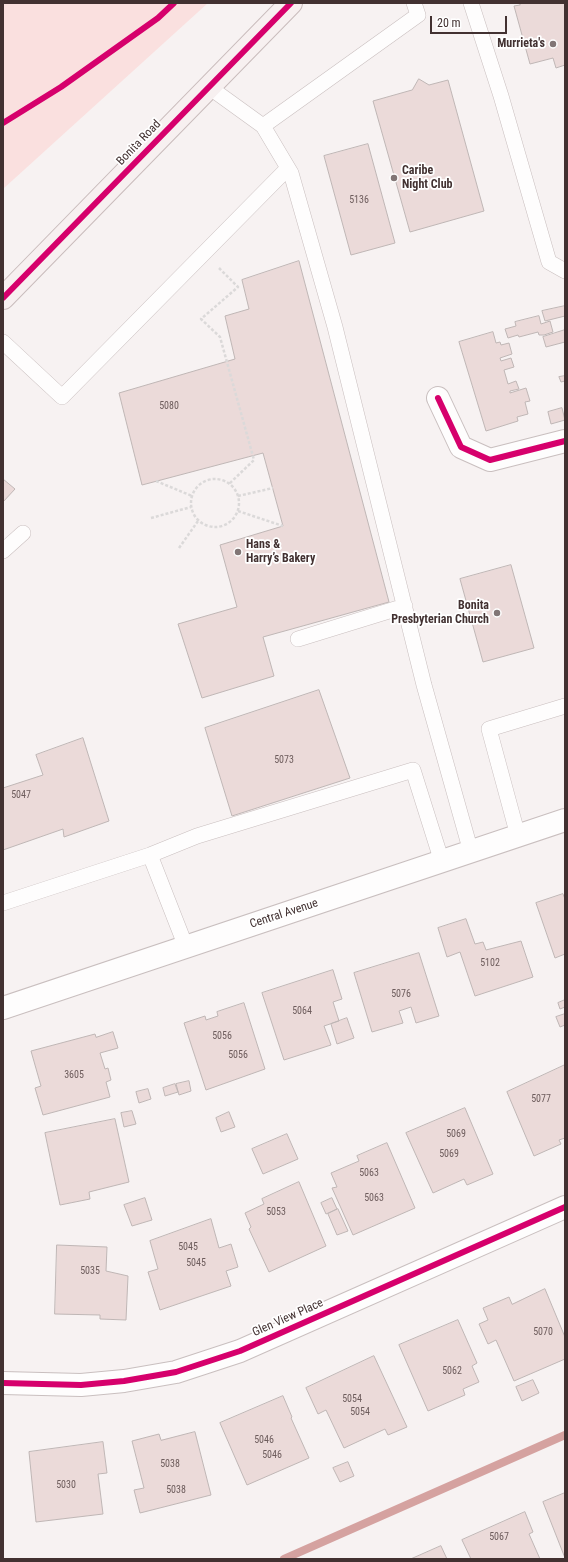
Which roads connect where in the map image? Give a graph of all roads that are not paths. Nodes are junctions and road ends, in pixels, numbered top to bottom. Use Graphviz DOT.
graph roads {
  1 [pos="291,3"];
  2 [pos="414,3"];
  3 [pos="471,3"];
  4 [pos="209,87"];
  5 [pos="263,126"];
  6 [pos="288,168"];
  7 [pos="565,271"];
  8 [pos="3,298"];
  9 [pos="3,342"];
  10 [pos="438,398"];
  11 [pos="565,441"];
  12 [pos="23,533"];
  13 [pos="3,551"];
  14 [pos="404,606"];
  15 [pos="298,638"];
  16 [pos="565,706"];
  17 [pos="565,820"];
  18 [pos="518,836"];
  19 [pos="471,852"];
  20 [pos="150,855"];
  21 [pos="442,862"];
  22 [pos="3,903"];
  23 [pos="186,947"];
  24 [pos="3,1008"];
  25 [pos="565,1207"];
  26 [pos="3,1383"];
  1 -- 4 [label="main road, Bonita Road"];
  2 -- 5 [label="lane"];
  3 -- 7 [label="lane"];
  4 -- 5 [label="lane"];
  4 -- 8 [label="main road, Bonita Road"];
  5 -- 6 [label="lane"];
  6 -- 9 [label="lane"];
  6 -- 14 [label="lane"];
  10 -- 11 [label="street"];
  12 -- 13 [label="lane"];
  14 -- 15 [label="lane"];
  14 -- 19 [label="lane"];
  16 -- 18 [label="lane"];
  17 -- 18 [label="street, Central Avenue"];
  18 -- 19 [label="street, Central Avenue"];
  19 -- 21 [label="street, Central Avenue"];
  20 -- 21 [label="lane"];
  20 -- 22 [label="lane"];
  20 -- 23 [label="lane"];
  21 -- 23 [label="street, Central Avenue"];
  23 -- 24 [label="street, Central Avenue"];
  25 -- 26 [label="street, Glen View Place"];
}
